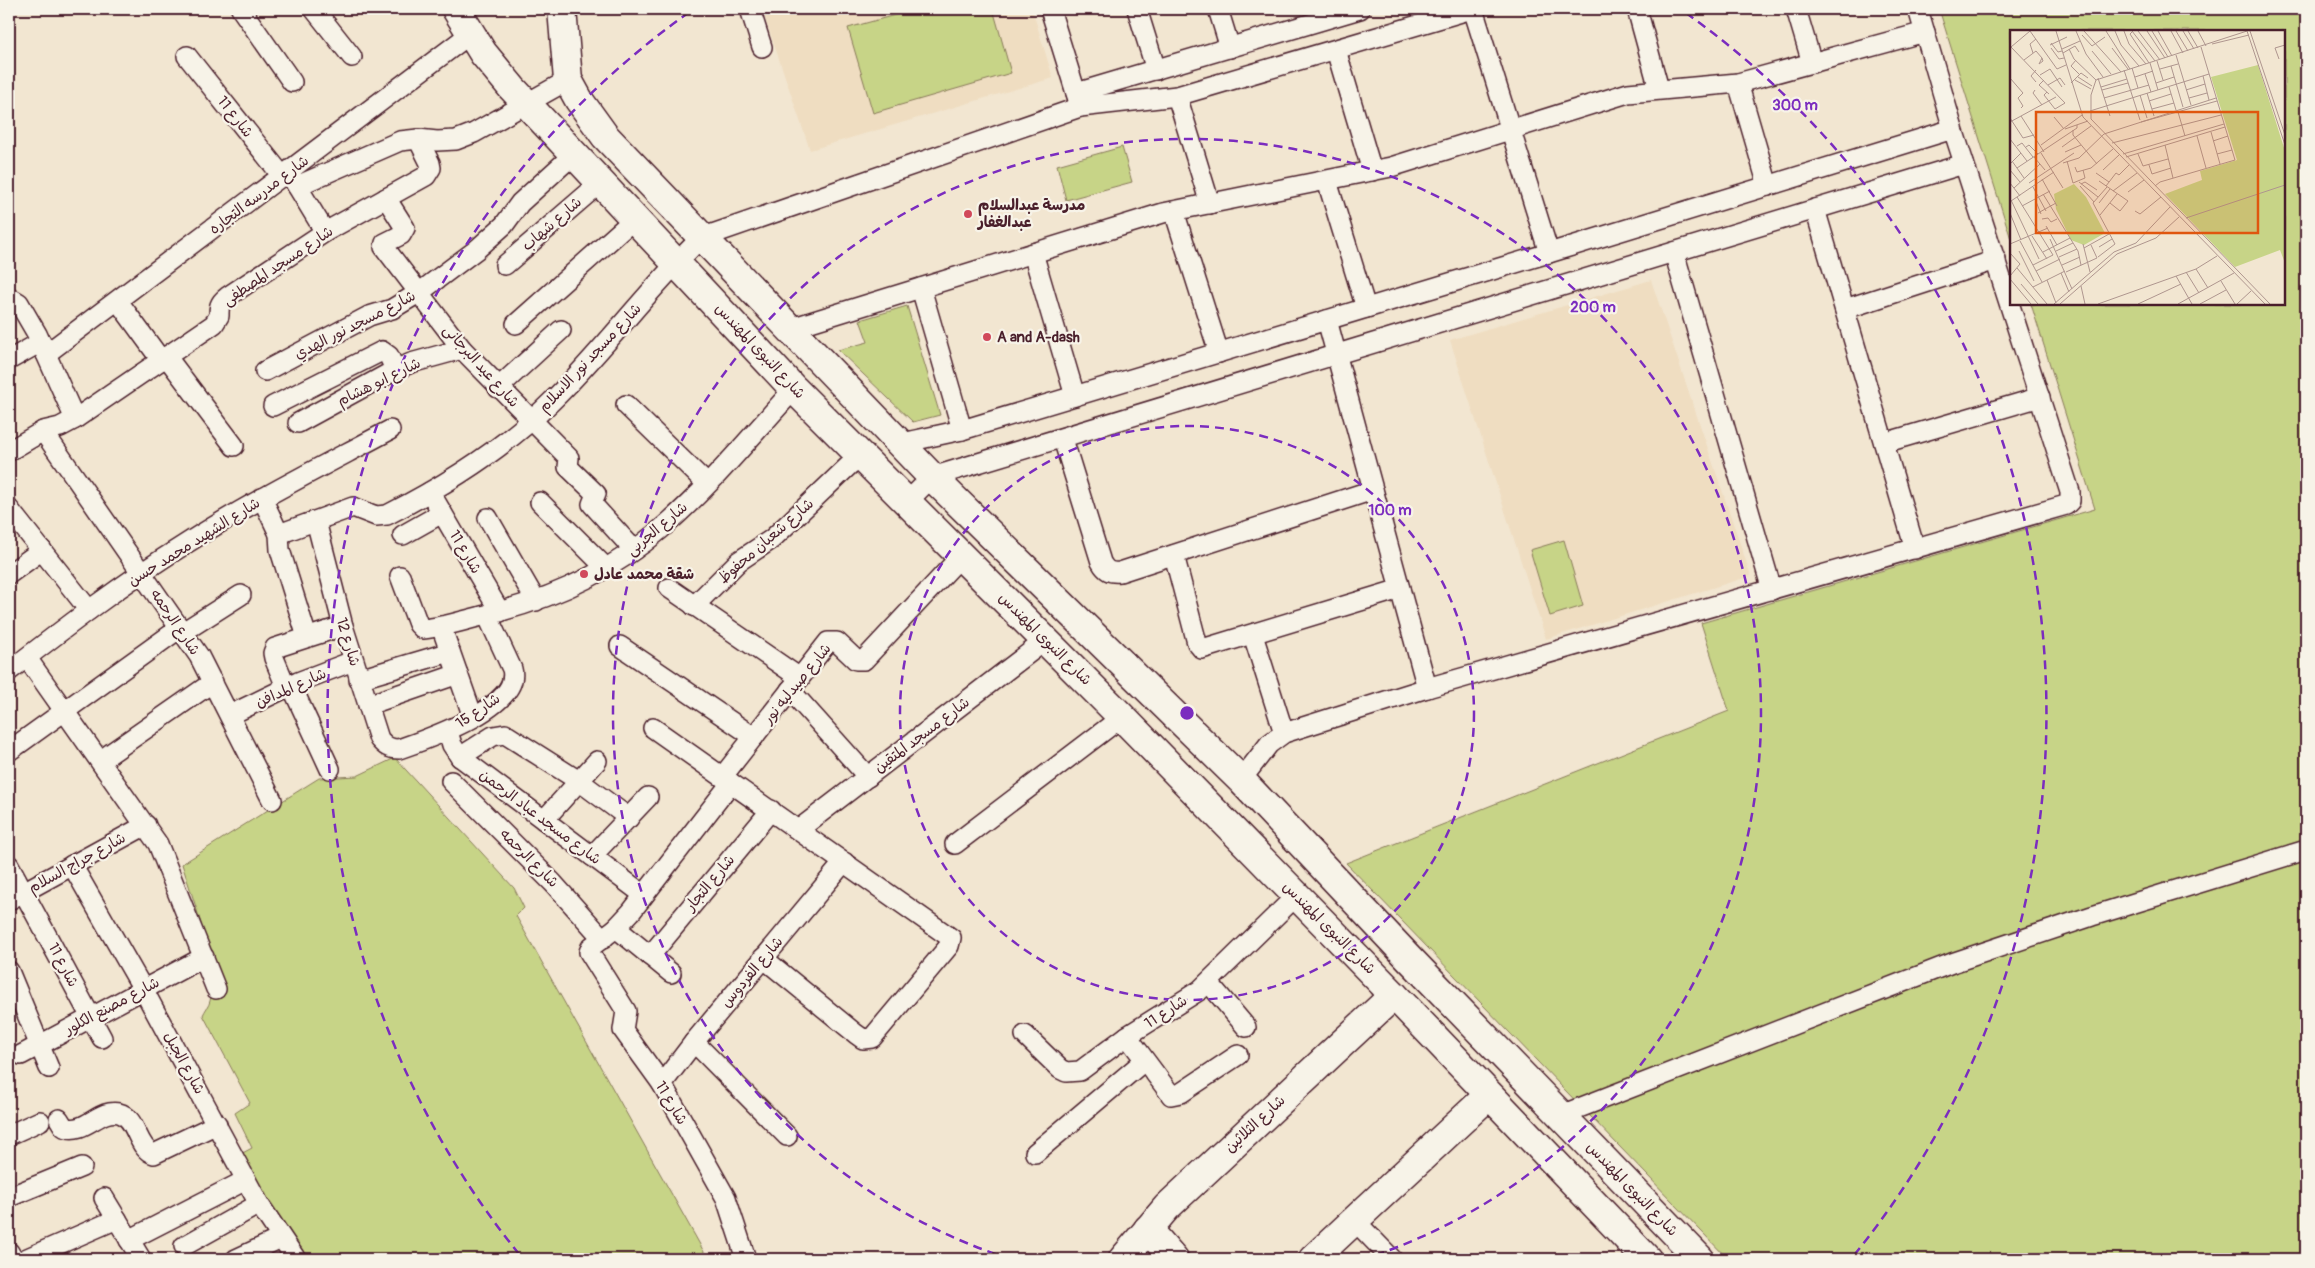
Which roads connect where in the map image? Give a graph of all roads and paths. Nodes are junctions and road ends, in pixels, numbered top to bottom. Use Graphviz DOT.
graph roads {
  1 [pos="241,9"];
  2 [pos="314,9"];
  3 [pos="456,9"];
  4 [pos="562,9"];
  5 [pos="750,9"];
  6 [pos="1050,9"];
  7 [pos="1137,9"];
  8 [pos="1218,9"];
  9 [pos="1360,9"];
  10 [pos="1473,9"];
  11 [pos="1637,9"];
  12 [pos="1796,9"];
  13 [pos="1918,9"];
  14 [pos="1925,32"];
  15 [pos="470,34"];
  16 [pos="762,47"];
  17 [pos="1230,48"];
  18 [pos="1336,50"];
  19 [pos="187,56"];
  20 [pos="352,57"];
  21 [pos="1812,63"];
  22 [pos="1156,70"];
  23 [pos="568,80"];
  24 [pos="292,82"];
  25 [pos="1738,83"];
  26 [pos="1659,89"];
  27 [pos="1177,96"];
  28 [pos="1078,100"];
  29 [pos="528,104"];
  30 [pos="1953,129"];
  31 [pos="1510,130"];
  32 [pos="418,139"];
  33 [pos="574,154"];
  34 [pos="1964,164"];
  35 [pos="1372,171"];
  36 [pos="290,179"];
  37 [pos="1327,181"];
  38 [pos="600,182"];
  39 [pos="1768,186"];
  40 [pos="386,198"];
  41 [pos="1210,204"];
  42 [pos="1815,209"];
  43 [pos="1174,210"];
  44 [pos="634,220"];
  45 [pos="325,232"];
  46 [pos="702,238"];
  47 [pos="1674,252"];
  48 [pos="1033,253"];
  49 [pos="1549,253"];
  50 [pos="1996,260"];
  51 [pos="677,262"];
  52 [pos="505,265"];
  53 [pos="921,288"];
  54 [pos="420,292"];
  55 [pos="9,297"];
  56 [pos="118,300"];
  57 [pos="2010,304"];
  58 [pos="2010,305"];
  59 [pos="1366,308"];
  60 [pos="1845,309"];
  61 [pos="1327,320"];
  62 [pos="516,324"];
  63 [pos="791,328"];
  64 [pos="561,330"];
  65 [pos="44,348"];
  66 [pos="462,349"];
  67 [pos="1219,353"];
  68 [pos="1336,353"];
  69 [pos="163,358"];
  70 [pos="9,360"];
  71 [pos="395,370"];
  72 [pos="265,371"];
  73 [pos="498,388"];
  74 [pos="794,389"];
  75 [pos="1075,396"];
  76 [pos="2040,398"];
  77 [pos="626,405"];
  78 [pos="273,406"];
  79 [pos="75,419"];
  80 [pos="531,421"];
  81 [pos="298,423"];
  82 [pos="390,430"];
  83 [pos="962,430"];
  84 [pos="43,431"];
  85 [pos="1063,439"];
  86 [pos="902,443"];
  87 [pos="1884,443"];
  88 [pos="234,446"];
  89 [pos="11,447"];
  90 [pos="860,455"];
  91 [pos="932,477"];
  92 [pos="707,484"];
  93 [pos="1373,490"];
  94 [pos="430,492"];
  95 [pos="262,498"];
  96 [pos="540,502"];
  97 [pos="907,502"];
  98 [pos="9,509"];
  99 [pos="442,513"];
  100 [pos="488,518"];
  101 [pos="316,521"];
  102 [pos="280,534"];
  103 [pos="404,535"];
  104 [pos="1915,548"];
  105 [pos="42,550"];
  106 [pos="634,550"];
  107 [pos="1174,555"];
  108 [pos="961,556"];
  109 [pos="606,568"];
  110 [pos="141,573"];
  111 [pos="9,574"];
  112 [pos="400,576"];
  113 [pos="669,588"];
  114 [pos="1400,589"];
  115 [pos="1772,590"];
  116 [pos="241,595"];
  117 [pos="536,601"];
  118 [pos="694,606"];
  119 [pos="89,610"];
  120 [pos="493,613"];
  121 [pos="342,626"];
  122 [pos="441,626"];
  123 [pos="181,630"];
  124 [pos="1253,635"];
  125 [pos="307,637"];
  126 [pos="1046,640"];
  127 [pos="620,646"];
  128 [pos="450,652"];
  129 [pos="26,658"];
  130 [pos="357,670"];
  131 [pos="9,671"];
  132 [pos="458,674"];
  133 [pos="213,682"];
  134 [pos="795,684"];
  135 [pos="289,688"];
  136 [pos="1427,688"];
  137 [pos="368,705"];
  138 [pos="65,710"];
  139 [pos="230,715"];
  140 [pos="473,717"];
  141 [pos="1122,717"];
  142 [pos="653,728"];
  143 [pos="448,731"];
  144 [pos="1284,733"];
  145 [pos="754,737"];
  146 [pos="399,749"];
  147 [pos="9,752"];
  148 [pos="460,757"];
  149 [pos="101,760"];
  150 [pos="597,761"];
  151 [pos="330,769"];
  152 [pos="868,777"];
  153 [pos="727,779"];
  154 [pos="1241,780"];
  155 [pos="451,781"];
  156 [pos="579,781"];
  157 [pos="648,797"];
  158 [pos="272,800"];
  159 [pos="771,810"];
  160 [pos="628,818"];
  161 [pos="544,820"];
  162 [pos="146,825"];
  163 [pos="798,830"];
  164 [pos="955,844"];
  165 [pos="2306,850"];
  166 [pos="592,856"];
  167 [pos="844,862"];
  168 [pos="9,865"];
  169 [pos="72,865"];
  170 [pos="644,894"];
  171 [pos="17,896"];
  172 [pos="1296,896"];
  173 [pos="600,942"];
  174 [pos="650,956"];
  175 [pos="204,957"];
  176 [pos="763,958"];
  177 [pos="1409,958"];
  178 [pos="9,971"];
  179 [pos="671,973"];
  180 [pos="1209,983"];
  181 [pos="143,989"];
  182 [pos="216,989"];
  183 [pos="1389,989"];
  184 [pos="91,1017"];
  185 [pos="1246,1026"];
  186 [pos="1025,1035"];
  187 [pos="1127,1036"];
  188 [pos="102,1038"];
  189 [pos="694,1042"];
  190 [pos="40,1044"];
  191 [pos="20,1054"];
  192 [pos="1238,1056"];
  193 [pos="1144,1061"];
  194 [pos="50,1068"];
  195 [pos="662,1084"];
  196 [pos="1490,1095"];
  197 [pos="1561,1115"];
  198 [pos="59,1119"];
  199 [pos="40,1121"];
  200 [pos="218,1124"];
  201 [pos="9,1135"];
  202 [pos="787,1136"];
  203 [pos="1035,1153"];
  204 [pos="82,1167"];
  205 [pos="246,1180"];
  206 [pos="9,1197"];
  207 [pos="104,1198"];
  208 [pos="259,1204"];
  209 [pos="117,1219"];
  210 [pos="1355,1220"];
  211 [pos="1148,1229"];
  212 [pos="281,1238"];
  213 [pos="129,1240"];
  214 [pos="184,1246"];
  215 [pos="9,1252"];
  216 [pos="13,1259"];
  217 [pos="25,1259"];
  218 [pos="141,1259"];
  219 [pos="236,1259"];
  220 [pos="296,1259"];
  221 [pos="746,1259"];
  222 [pos="1123,1259"];
  223 [pos="1174,1259"];
  224 [pos="1313,1259"];
  225 [pos="1392,1259"];
  226 [pos="1647,1259"];
  227 [pos="1700,1259"];
  1 -- 24 [label="street"];
  2 -- 20 [label="street"];
  3 -- 15 [label="street, شارع النبوى المهندس"];
  4 -- 23 [label="street, شارع النبوى المهندس"];
  5 -- 16 [label="street"];
  6 -- 28 [label="street"];
  7 -- 22 [label="street"];
  8 -- 17 [label="street"];
  9 -- 17 [label="street"];
  10 -- 18 [label="street"];
  10 -- 31 [label="street"];
  11 -- 26 [label="street"];
  12 -- 21 [label="street"];
  13 -- 14 [label="street"];
  14 -- 21 [label="street"];
  14 -- 30 [label="street"];
  15 -- 29 [label="street, شارع النبوى المهندس"];
  15 -- 36 [label="street, شارع مدرسه التجاره"];
  17 -- 22 [label="street"];
  18 -- 27 [label="street"];
  18 -- 35 [label="street"];
  19 -- 36 [label="street, شارع 11"];
  21 -- 25 [label="street"];
  22 -- 28 [label="street"];
  23 -- 29 [label="street"];
  23 -- 46 [label="street, شارع النبوى المهندس"];
  25 -- 26 [label="street"];
  25 -- 39 [label="street"];
  26 -- 31 [label="street"];
  27 -- 28 [label="street"];
  27 -- 41 [label="street"];
  28 -- 46 [label="street"];
  29 -- 32 [label="street"];
  29 -- 33 [label="street, شارع النبوى المهندس"];
  30 -- 34 [label="street"];
  30 -- 39 [label="street"];
  31 -- 35 [label="street"];
  31 -- 49 [label="street"];
  32 -- 36 [label="street"];
  32 -- 40 [label="street, شارع مسجد المصطفى"];
  33 -- 38 [label="street, شارع النبوى المهندس"];
  33 -- 54 [label="street, شارع مسجد نور الهدي"];
  34 -- 42 [label="street"];
  34 -- 50 [label="street"];
  35 -- 37 [label="street"];
  36 -- 45 [label="street, شارع 11"];
  36 -- 56 [label="street, شارع مدرسه التجاره"];
  37 -- 41 [label="street"];
  37 -- 59 [label="street"];
  38 -- 44 [label="street, شارع النبوى المهندس"];
  38 -- 52 [label="street, شارع شهاب"];
  39 -- 49 [label="street"];
  40 -- 45 [label="street, شارع مسجد المصطفى"];
  40 -- 54 [label="street, شارع عيد البرجانى"];
  41 -- 43 [label="street"];
  42 -- 47 [label="street"];
  42 -- 60 [label="street"];
  43 -- 48 [label="street"];
  43 -- 67 [label="street"];
  44 -- 51 [label="street, شارع النبوى المهندس"];
  44 -- 62 [label="street"];
  45 -- 69 [label="street, شارع مسجد المصطفى"];
  46 -- 51 [label="street, شارع مسجد نور الاسلام"];
  46 -- 63 [label="street, شارع النبوى المهندس"];
  47 -- 68 [label="street"];
  47 -- 115 [label="street"];
  48 -- 53 [label="street"];
  48 -- 75 [label="street"];
  49 -- 59 [label="street"];
  50 -- 57 [label="street"];
  50 -- 60 [label="street"];
  51 -- 74 [label="street, شارع النبوى المهندس"];
  51 -- 80 [label="street, شارع مسجد نور الاسلام"];
  53 -- 63 [label="street"];
  53 -- 83 [label="street"];
  54 -- 66 [label="street, شارع عيد البرجانى"];
  54 -- 72 [label="street, شارع مسجد نور الهدي"];
  55 -- 65 [label="street"];
  56 -- 65 [label="street, شارع مدرسه التجاره"];
  56 -- 69 [label="street"];
  58 -- 76 [label="street"];
  59 -- 61 [label="street"];
  60 -- 87 [label="street"];
  61 -- 67 [label="street"];
  61 -- 68 [label="street"];
  63 -- 86 [label="street, شارع النبوى المهندس"];
  64 -- 73 [label="street"];
  65 -- 70 [label="street, شارع مدرسه التجاره"];
  65 -- 79 [label="street"];
  66 -- 71 [label="street, شارع ابو هشام"];
  66 -- 73 [label="street, شارع عيد البرجانى"];
  67 -- 75 [label="street"];
  68 -- 85 [label="street"];
  68 -- 93 [label="street"];
  69 -- 79 [label="street, شارع مسجد المصطفى"];
  69 -- 88 [label="street"];
  71 -- 78 [label="street"];
  71 -- 81 [label="street, شارع ابو هشام"];
  73 -- 80 [label="street, شارع عيد البرجانى"];
  74 -- 90 [label="street, شارع النبوى المهندس"];
  74 -- 92 [label="street, شارع الجربى"];
  75 -- 83 [label="street"];
  76 -- 87 [label="street"];
  76 -- 104 [label="street"];
  77 -- 92 [label="street"];
  79 -- 84 [label="street, شارع مسجد المصطفى"];
  80 -- 94 [label="street, شارع مسجد نور الاسلام"];
  80 -- 106 [label="street, شارع عيد البرجانى"];
  82 -- 95 [label="street, شارع الشهيد محمد حسن"];
  83 -- 86 [label="street"];
  84 -- 89 [label="street, شارع مسجد المصطفى"];
  84 -- 110 [label="street, شارع الرحمه"];
  85 -- 91 [label="street"];
  85 -- 107 [label="street"];
  86 -- 91 [label="street, شارع النبوى المهندس"];
  87 -- 104 [label="street"];
  90 -- 97 [label="street, شارع النبوى المهندس"];
  90 -- 118 [label="street, شارع شعبان محفوظ"];
  91 -- 97 [label="street"];
  91 -- 154 [label="street, شارع النبوى المهندس"];
  92 -- 106 [label="street, شارع الجربى"];
  93 -- 107 [label="street"];
  93 -- 114 [label="street"];
  94 -- 99 [label="street, شارع 11"];
  94 -- 101 [label="street, شارع مسجد نور الاسلام"];
  95 -- 102 [label="street"];
  95 -- 110 [label="street, شارع الشهيد محمد حسن"];
  96 -- 109 [label="street"];
  97 -- 108 [label="street, شارع النبوى المهندس"];
  98 -- 105 [label="street"];
  99 -- 103 [label="street"];
  99 -- 120 [label="street, شارع 11"];
  100 -- 117 [label="street"];
  101 -- 102 [label="street, شارع مسجد نور الاسلام"];
  101 -- 121 [label="street, شارع 12"];
  102 -- 125 [label="street"];
  104 -- 115 [label="street"];
  105 -- 111 [label="street"];
  105 -- 119 [label="street"];
  106 -- 109 [label="street, شارع الجربى"];
  107 -- 124 [label="street"];
  108 -- 126 [label="street, شارع النبوى المهندس"];
  108 -- 134 [label="street, شارع صيدليه نور"];
  109 -- 117 [label="street, شارع الجربى"];
  110 -- 119 [label="street, شارع الشهيد محمد حسن"];
  110 -- 123 [label="street, شارع الرحمه"];
  112 -- 122 [label="street, شارع الجربى"];
  113 -- 118 [label="street"];
  114 -- 124 [label="street"];
  114 -- 136 [label="street"];
  115 -- 136 [label="street"];
  116 -- 123 [label="street"];
  117 -- 120 [label="street, شارع الجربى"];
  118 -- 134 [label="street"];
  119 -- 129 [label="street, شارع الشهيد محمد حسن"];
  120 -- 122 [label="street, شارع الجربى"];
  120 -- 140 [label="street, شارع 15"];
  121 -- 125 [label="street"];
  121 -- 130 [label="street, شارع 12"];
  122 -- 128 [label="street"];
  123 -- 133 [label="street, شارع الرحمه"];
  123 -- 138 [label="street"];
  124 -- 144 [label="street"];
  125 -- 135 [label="street"];
  126 -- 141 [label="street, شارع النبوى المهندس"];
  126 -- 152 [label="street, شارع مسجد المتقين"];
  127 -- 145 [label="street"];
  128 -- 130 [label="street, شارع المدافن"];
  128 -- 132 [label="street"];
  129 -- 131 [label="street, شارع الشهيد محمد حسن"];
  129 -- 138 [label="street"];
  130 -- 135 [label="street, شارع المدافن"];
  130 -- 137 [label="street, شارع 12"];
  132 -- 137 [label="street"];
  132 -- 140 [label="street"];
  133 -- 139 [label="street, شارع الرحمه"];
  133 -- 149 [label="street"];
  134 -- 145 [label="street, شارع صيدليه نور"];
  134 -- 152 [label="street"];
  135 -- 139 [label="street, شارع المدافن"];
  135 -- 151 [label="street"];
  136 -- 144 [label="street"];
  137 -- 146 [label="street, شارع 12"];
  138 -- 147 [label="street"];
  138 -- 149 [label="street"];
  139 -- 158 [label="street, شارع الرحمه"];
  140 -- 143 [label="street, شارع 15"];
  141 -- 164 [label="street"];
  141 -- 172 [label="street, شارع النبوى المهندس"];
  142 -- 153 [label="street"];
  143 -- 146 [label="street, شارع 15"];
  143 -- 148 [label="street, شارع مسجد عباد الرحمن"];
  144 -- 154 [label="street"];
  145 -- 153 [label="street, شارع صيدليه نور"];
  148 -- 156 [label="street"];
  148 -- 161 [label="street, شارع مسجد عباد الرحمن"];
  149 -- 162 [label="street"];
  150 -- 156 [label="street"];
  152 -- 163 [label="street, شارع مسجد المتقين"];
  153 -- 159 [label="street"];
  153 -- 170 [label="street"];
  154 -- 177 [label="street, شارع النبوى المهندس"];
  155 -- 173 [label="street, شارع الرحمه"];
  156 -- 160 [label="street"];
  156 -- 161 [label="street"];
  157 -- 160 [label="street"];
  159 -- 163 [label="street"];
  159 -- 174 [label="street, شارع التجار"];
  160 -- 166 [label="street"];
  161 -- 166 [label="street, شارع مسجد عباد الرحمن"];
  162 -- 169 [label="street, شارع جراج السلام"];
  162 -- 175 [label="street"];
  163 -- 167 [label="street"];
  165 -- 197 [label="street"];
  166 -- 170 [label="street, شارع مسجد عباد الرحمن"];
  167 -- 176 [label="street, شارع الفردوس"];
  167 -- 176 [label="street"];
  168 -- 171 [label="street"];
  169 -- 171 [label="street, شارع جراج السلام"];
  169 -- 181 [label="street, شارع الجبل"];
  170 -- 173 [label="street"];
  171 -- 184 [label="street, شارع 11"];
  172 -- 180 [label="street, شارع 11"];
  172 -- 183 [label="street, شارع النبوى المهندس"];
  173 -- 174 [label="street"];
  173 -- 195 [label="street, شارع 11"];
  174 -- 179 [label="street"];
  175 -- 181 [label="street, شارع مصنع الكلور"];
  175 -- 182 [label="street"];
  176 -- 189 [label="street, شارع الفردوس"];
  177 -- 183 [label="street, شارع الثلاثين"];
  177 -- 197 [label="street, شارع النبوى المهندس"];
  178 -- 190 [label="street"];
  180 -- 185 [label="street"];
  180 -- 187 [label="street, شارع 11"];
  181 -- 184 [label="street, شارع مصنع الكلور"];
  181 -- 200 [label="street, شارع الجبل"];
  183 -- 196 [label="street, شارع النبوى المهندس"];
  183 -- 211 [label="street, شارع الثلاثين"];
  184 -- 188 [label="street, شارع 11"];
  184 -- 190 [label="street, شارع مصنع الكلور"];
  186 -- 187 [label="street, شارع 11"];
  187 -- 193 [label="street"];
  189 -- 195 [label="street, شارع الفردوس"];
  189 -- 202 [label="street"];
  190 -- 191 [label="street, شارع مصنع الكلور"];
  190 -- 194 [label="street"];
  192 -- 193 [label="street"];
  193 -- 203 [label="street"];
  195 -- 221 [label="street, شارع 11"];
  196 -- 210 [label="street"];
  196 -- 226 [label="street, شارع النبوى المهندس"];
  197 -- 227 [label="street, شارع النبوى المهندس"];
  198 -- 200 [label="street"];
  199 -- 201 [label="street"];
  200 -- 205 [label="street, شارع الجبل"];
  204 -- 206 [label="street"];
  205 -- 208 [label="street, شارع الجبل"];
  205 -- 213 [label="street"];
  207 -- 209 [label="street"];
  208 -- 212 [label="street, شارع الجبل"];
  208 -- 214 [label="street"];
  209 -- 213 [label="street"];
  209 -- 217 [label="street"];
  210 -- 224 [label="street"];
  210 -- 225 [label="street"];
  211 -- 222 [label="street, شارع الثلاثين"];
  211 -- 223 [label="street"];
  212 -- 219 [label="street"];
  212 -- 220 [label="street, شارع الجبل"];
  213 -- 218 [label="street"];
  215 -- 216 [label="street"];
}
